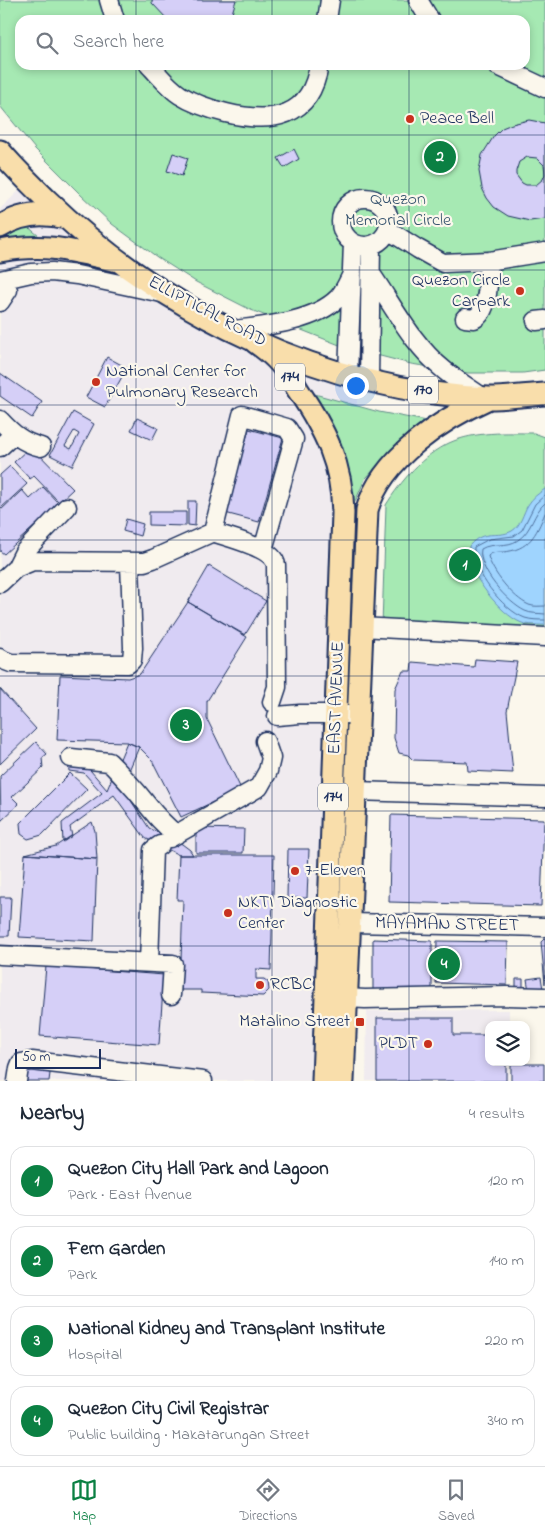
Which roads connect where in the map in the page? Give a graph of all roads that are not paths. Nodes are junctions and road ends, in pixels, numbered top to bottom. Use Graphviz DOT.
graph roads {
  1 [pos="109,0"];
  2 [pos="330,0"];
  3 [pos="418,0"];
  4 [pos="114,15"];
  5 [pos="328,15"];
  6 [pos="427,15"];
  7 [pos="154,70"];
  8 [pos="318,70"];
  9 [pos="507,70"];
  10 [pos="545,88"];
  11 [pos="0,150"];
  12 [pos="66,218"];
  13 [pos="0,223"];
  14 [pos="388,230"];
  15 [pos="354,243"];
  16 [pos="371,245"];
  17 [pos="0,251"];
  18 [pos="545,252"];
  19 [pos="118,261"];
  20 [pos="489,261"];
  21 [pos="352,272"];
  22 [pos="371,274"];
  23 [pos="3,291"];
  24 [pos="166,293"];
  25 [pos="465,318"];
  26 [pos="234,330"];
  27 [pos="255,342"];
  28 [pos="348,374"];
  29 [pos="368,380"];
  30 [pos="545,394"];
  31 [pos="486,397"];
  32 [pos="0,420"];
  33 [pos="14,434"];
  34 [pos="0,447"];
  35 [pos="41,447"];
  36 [pos="67,507"];
  37 [pos="212,532"];
  38 [pos="263,550"];
  39 [pos="130,563"];
  40 [pos="16,568"];
  41 [pos="0,583"];
  42 [pos="361,626"];
  43 [pos="545,637"];
  44 [pos="0,658"];
  45 [pos="329,713"];
  46 [pos="358,714"];
  47 [pos="265,742"];
  48 [pos="71,758"];
  49 [pos="355,791"];
  50 [pos="545,797"];
  51 [pos="165,842"];
  52 [pos="350,923"];
  53 [pos="545,927"];
  54 [pos="0,955"];
  55 [pos="149,963"];
  56 [pos="171,995"];
  57 [pos="545,997"];
  58 [pos="356,998"];
  59 [pos="17,1081"];
  60 [pos="203,1081"];
  61 [pos="323,1081"];
  62 [pos="343,1081"];
  1 -- 4 [label="street"];
  2 -- 5 [label="street"];
  3 -- 6 [label="street"];
  7 -- 8 [label="street"];
  9 -- 10 [label="street"];
  11 -- 12 [label="main road, ELLIPTICAL ROAD / 170"];
  12 -- 13 [label="main road"];
  12 -- 19 [label="main road, ELLIPTICAL ROAD / 170"];
  14 -- 15 [label="street"];
  14 -- 16 [label="street"];
  14 -- 20 [label="street"];
  15 -- 16 [label="street"];
  15 -- 21 [label="street"];
  16 -- 22 [label="street"];
  17 -- 19 [label="main road, 170"];
  18 -- 20 [label="street"];
  19 -- 24 [label="main road, ELLIPTICAL ROAD / 170"];
  20 -- 25 [label="street"];
  21 -- 26 [label="street"];
  21 -- 28 [label="street"];
  22 -- 29 [label="street"];
  22 -- 31 [label="street"];
  23 -- 24 [label="street, 170"];
  24 -- 26 [label="main road, ELLIPTICAL ROAD / 170"];
  26 -- 27 [label="main road, ELLIPTICAL ROAD / 170"];
  27 -- 28 [label="main road, ELLIPTICAL ROAD / 170"];
  27 -- 45 [label="main road, EAST AVENUE / 174"];
  28 -- 29 [label="main road, ELLIPTICAL ROAD / 170"];
  29 -- 31 [label="main road, ELLIPTICAL ROAD / 170"];
  30 -- 31 [label="main road, ELLIPTICAL ROAD / 170"];
  31 -- 42 [label="main road, EAST AVENUE / 174"];
  32 -- 33 [label="street"];
  33 -- 34 [label="street"];
  33 -- 35 [label="street"];
  36 -- 40 [label="street"];
  37 -- 38 [label="street"];
  37 -- 38 [label="street"];
  37 -- 39 [label="street"];
  38 -- 45 [label="street"];
  39 -- 40 [label="street"];
  39 -- 44 [label="street"];
  40 -- 41 [label="street"];
  42 -- 43 [label="street"];
  42 -- 46 [label="main road, EAST AVENUE / 174"];
  45 -- 46 [label="street"];
  45 -- 61 [label="main road, EAST AVENUE / 174"];
  46 -- 49 [label="main road, EAST AVENUE / 174"];
  47 -- 51 [label="street"];
  48 -- 51 [label="street"];
  49 -- 50 [label="street"];
  49 -- 52 [label="main road, EAST AVENUE / 174"];
  51 -- 55 [label="street"];
  52 -- 53 [label="street, MAYAMAN STREET"];
  52 -- 58 [label="main road, EAST AVENUE / 174"];
  54 -- 55 [label="street"];
  55 -- 56 [label="street"];
  57 -- 58 [label="street"];
  58 -- 62 [label="main road, EAST AVENUE / 174"];
  59 -- 60 [label="street"];
}
